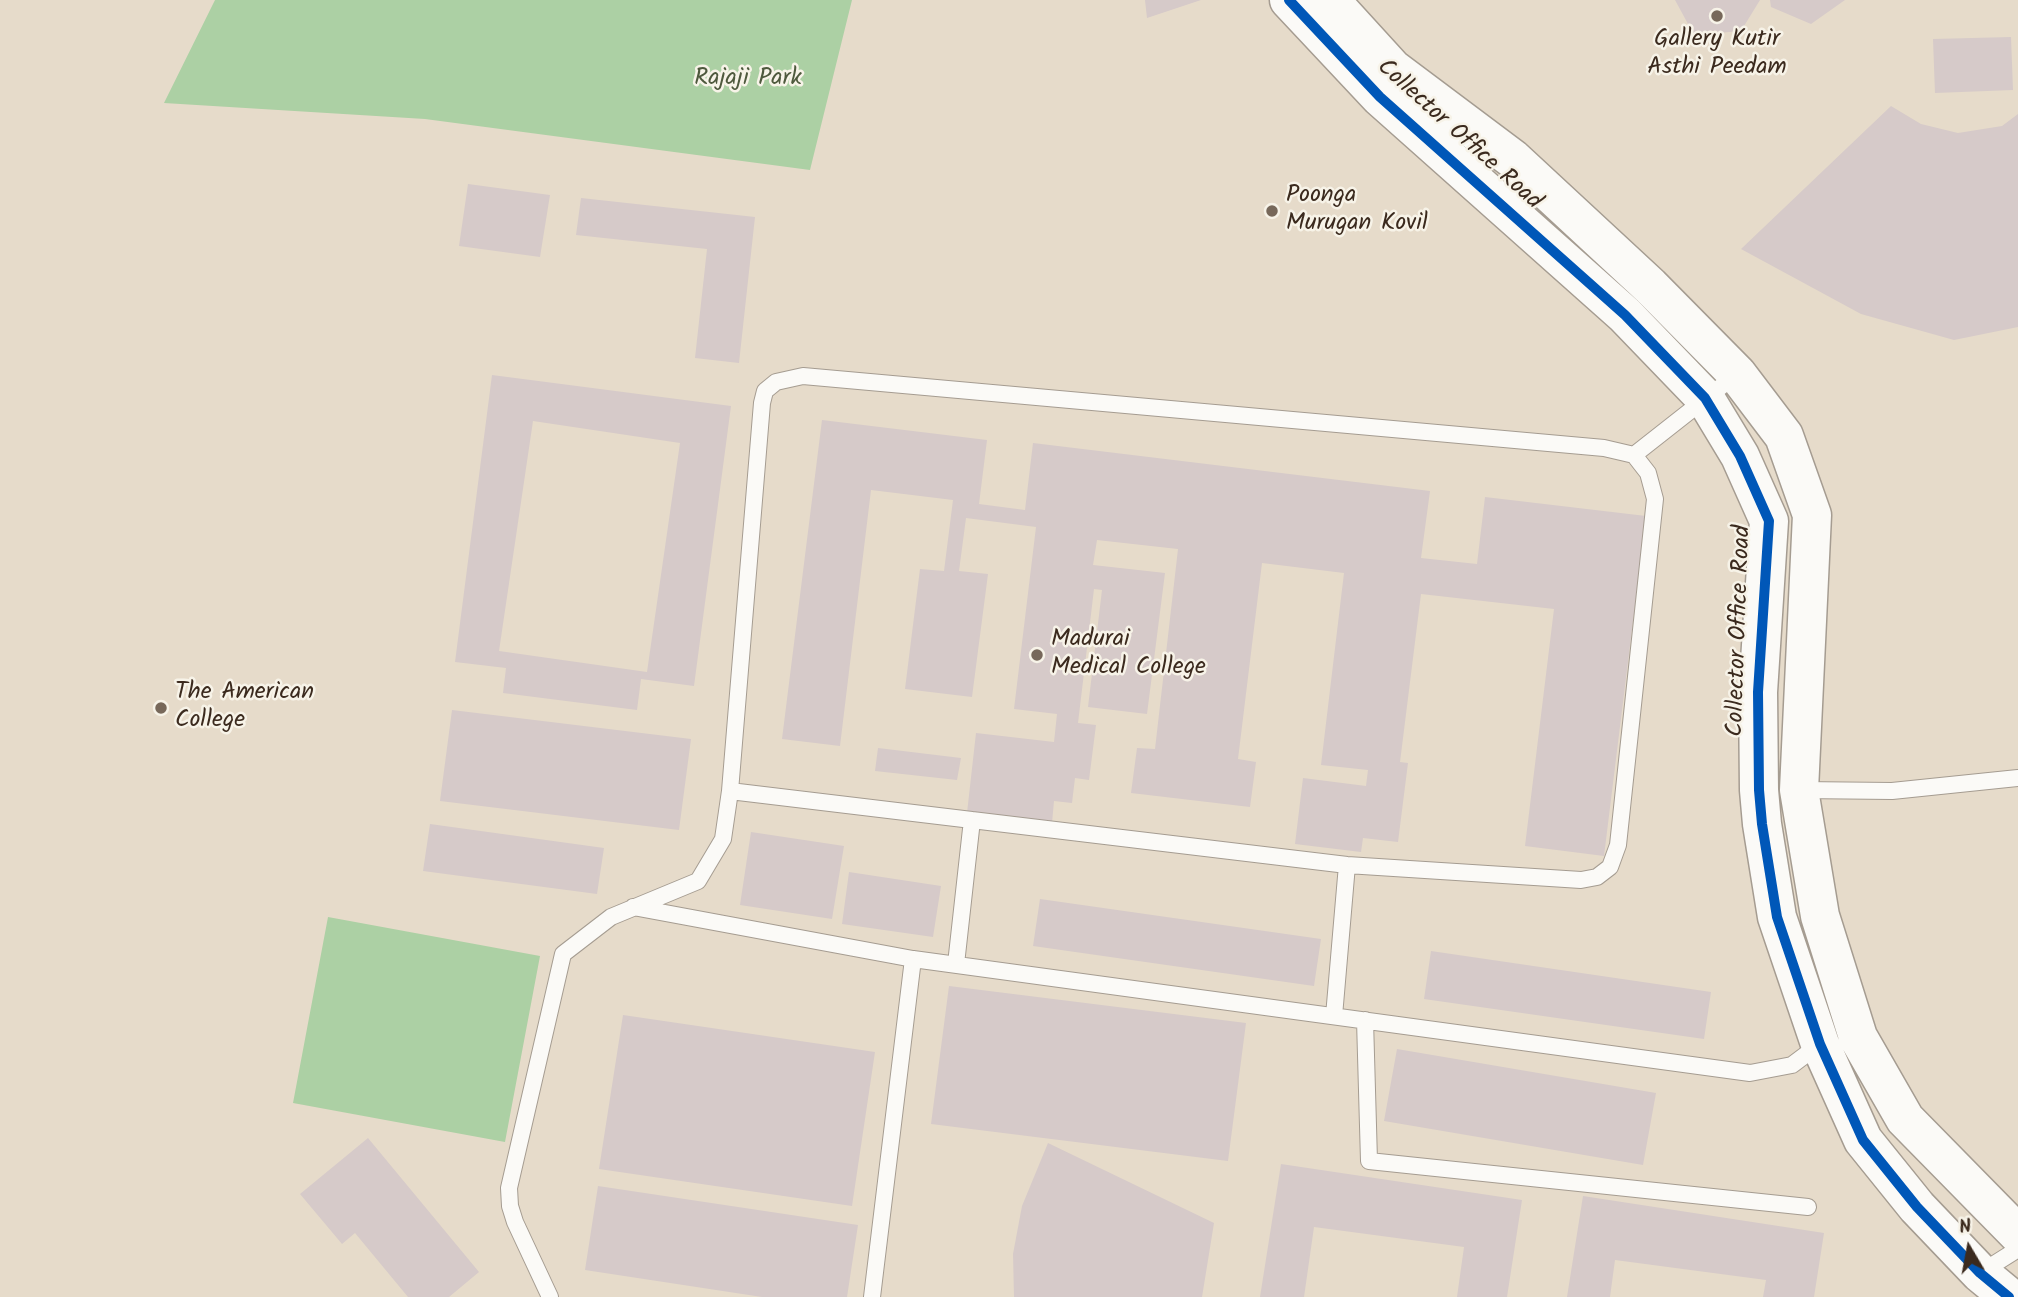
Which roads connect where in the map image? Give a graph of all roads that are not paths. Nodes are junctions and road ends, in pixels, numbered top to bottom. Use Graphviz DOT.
graph roads {
  1 [pos="1289,0"];
  2 [pos="1330,0"];
  3 [pos="1737,374"];
  4 [pos="1704,398"];
  5 [pos="1634,455"];
  6 [pos="2018,778"];
  7 [pos="1779,790"];
  8 [pos="730,791"];
  9 [pos="972,820"];
  10 [pos="1348,865"];
  11 [pos="633,907"];
  12 [pos="913,959"];
  13 [pos="957,964"];
  14 [pos="1334,1016"];
  15 [pos="1365,1020"];
  16 [pos="1820,1044"];
  17 [pos="1808,1207"];
  18 [pos="2018,1234"];
  19 [pos="2018,1249"];
  20 [pos="1980,1273"];
  21 [pos="550,1297"];
  22 [pos="872,1297"];
  23 [pos="2009,1297"];
  1 -- 4 [label="street, Collector Office Road"];
  2 -- 3 [label="street, Collector Office Road"];
  3 -- 4 [label="lane"];
  3 -- 7 [label="street, Collector Office Road"];
  4 -- 5 [label="lane"];
  4 -- 7 [label="street, Collector Office Road"];
  5 -- 8 [label="lane"];
  5 -- 10 [label="lane"];
  6 -- 7 [label="lane"];
  7 -- 16 [label="street, Collector Office Road"];
  7 -- 18 [label="street, Collector Office Road"];
  8 -- 9 [label="lane"];
  8 -- 11 [label="lane"];
  9 -- 10 [label="lane"];
  9 -- 13 [label="lane"];
  10 -- 14 [label="lane"];
  11 -- 12 [label="lane"];
  11 -- 21 [label="lane"];
  12 -- 13 [label="lane"];
  12 -- 22 [label="lane"];
  13 -- 14 [label="lane"];
  14 -- 15 [label="lane"];
  15 -- 16 [label="lane"];
  15 -- 17 [label="lane"];
  16 -- 20 [label="street, Collector Office Road"];
  19 -- 20 [label="lane"];
  20 -- 23 [label="street, Collector Office Road"];
}
